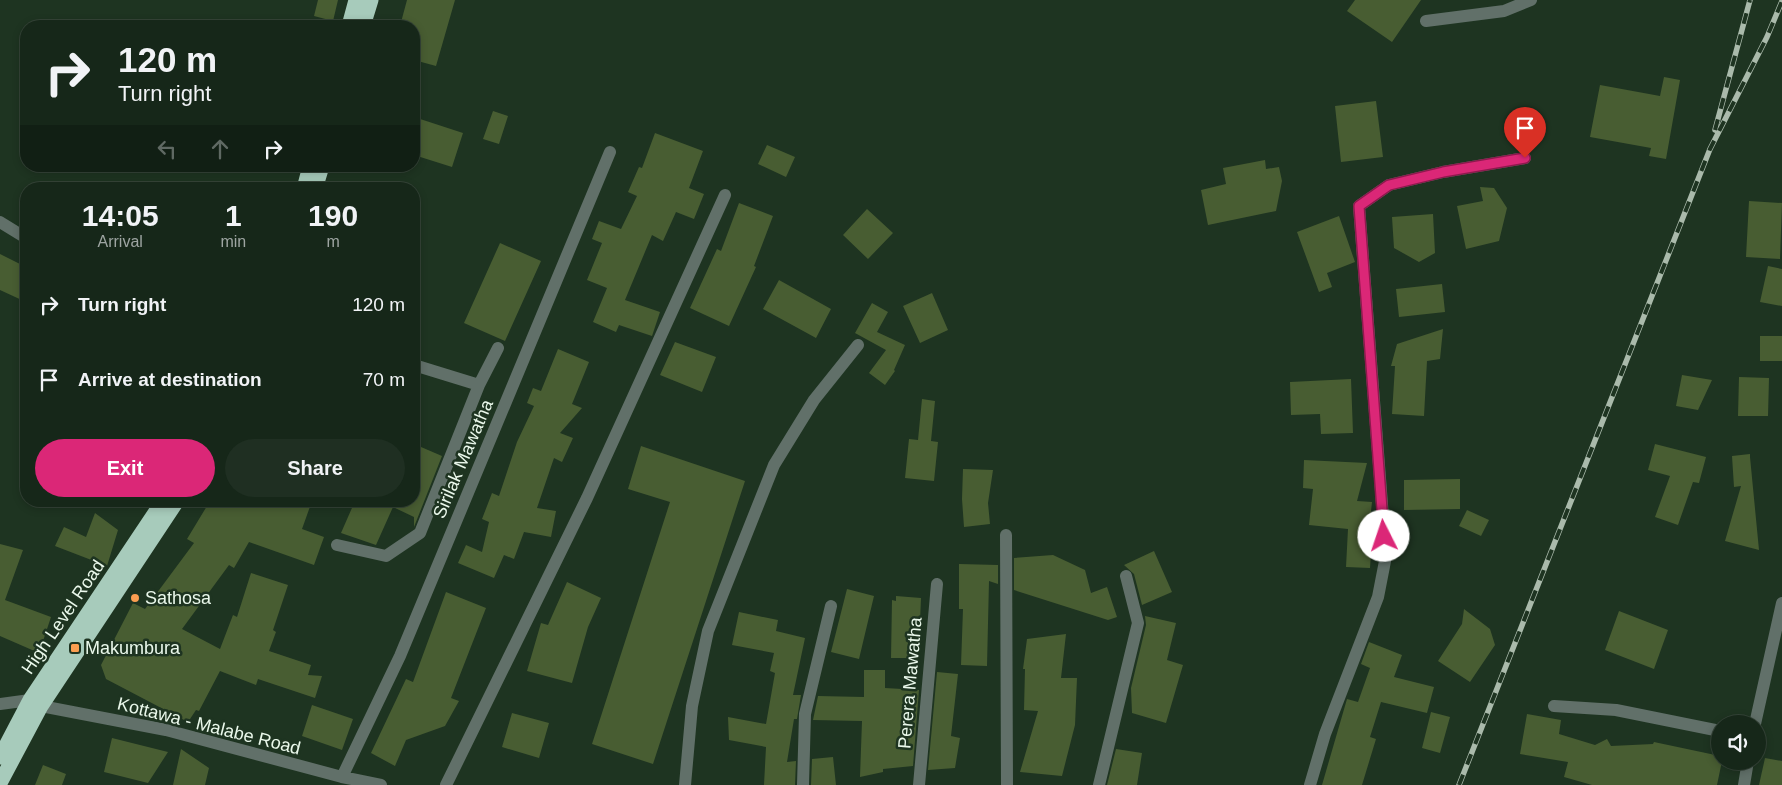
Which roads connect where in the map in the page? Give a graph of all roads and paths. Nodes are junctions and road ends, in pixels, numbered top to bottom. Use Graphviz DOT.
graph roads {
  1 [pos="356,0"];
  2 [pos="370,0"];
  3 [pos="1531,0"];
  4 [pos="351,20"];
  5 [pos="365,20"];
  6 [pos="1426,21"];
  7 [pos="610,152"];
  8 [pos="1525,158"];
  9 [pos="724,195"];
  10 [pos="0,222"];
  11 [pos="20,234"];
  12 [pos="858,345"];
  13 [pos="498,348"];
  14 [pos="420,366"];
  15 [pos="479,385"];
  16 [pos="159,507"];
  17 [pos="173,507"];
  18 [pos="1006,535"];
  19 [pos="337,545"];
  20 [pos="1126,576"];
  21 [pos="936,584"];
  22 [pos="1782,603"];
  23 [pos="831,606"];
  24 [pos="35,703"];
  25 [pos="0,704"];
  26 [pos="1554,706"];
  27 [pos="1757,715"];
  28 [pos="1711,729"];
  29 [pos="0,757"];
  30 [pos="1746,770"];
  31 [pos="342,778"];
  32 [pos="0,783"];
  33 [pos="381,785"];
  34 [pos="446,785"];
  35 [pos="685,785"];
  36 [pos="803,785"];
  37 [pos="919,785"];
  38 [pos="1007,785"];
  39 [pos="1098,785"];
  40 [pos="1310,785"];
  41 [pos="1744,785"];
  1 -- 4 [label="highway"];
  2 -- 5 [label="highway"];
  3 -- 6 [label="street"];
  7 -- 31 [label="street, Sirilak Mawatha"];
  8 -- 40 [label="street"];
  9 -- 34 [label="street"];
  10 -- 11 [label="street"];
  12 -- 35 [label="street"];
  13 -- 15 [label="street"];
  14 -- 15 [label="street"];
  15 -- 19 [label="street"];
  16 -- 24 [label="highway, High Level Road"];
  17 -- 24 [label="highway, High Level Road"];
  18 -- 38 [label="street"];
  20 -- 39 [label="street"];
  21 -- 37 [label="street, Perera Mawatha"];
  22 -- 27 [label="street"];
  23 -- 36 [label="street"];
  24 -- 25 [label="street, Kottawa - Malabe Road"];
  24 -- 29 [label="highway, High Level Road"];
  24 -- 31 [label="street, Kottawa - Malabe Road"];
  24 -- 32 [label="highway, High Level Road"];
  26 -- 28 [label="street"];
  30 -- 41 [label="street"];
  31 -- 33 [label="street, Kottawa - Malabe Road"];
}
